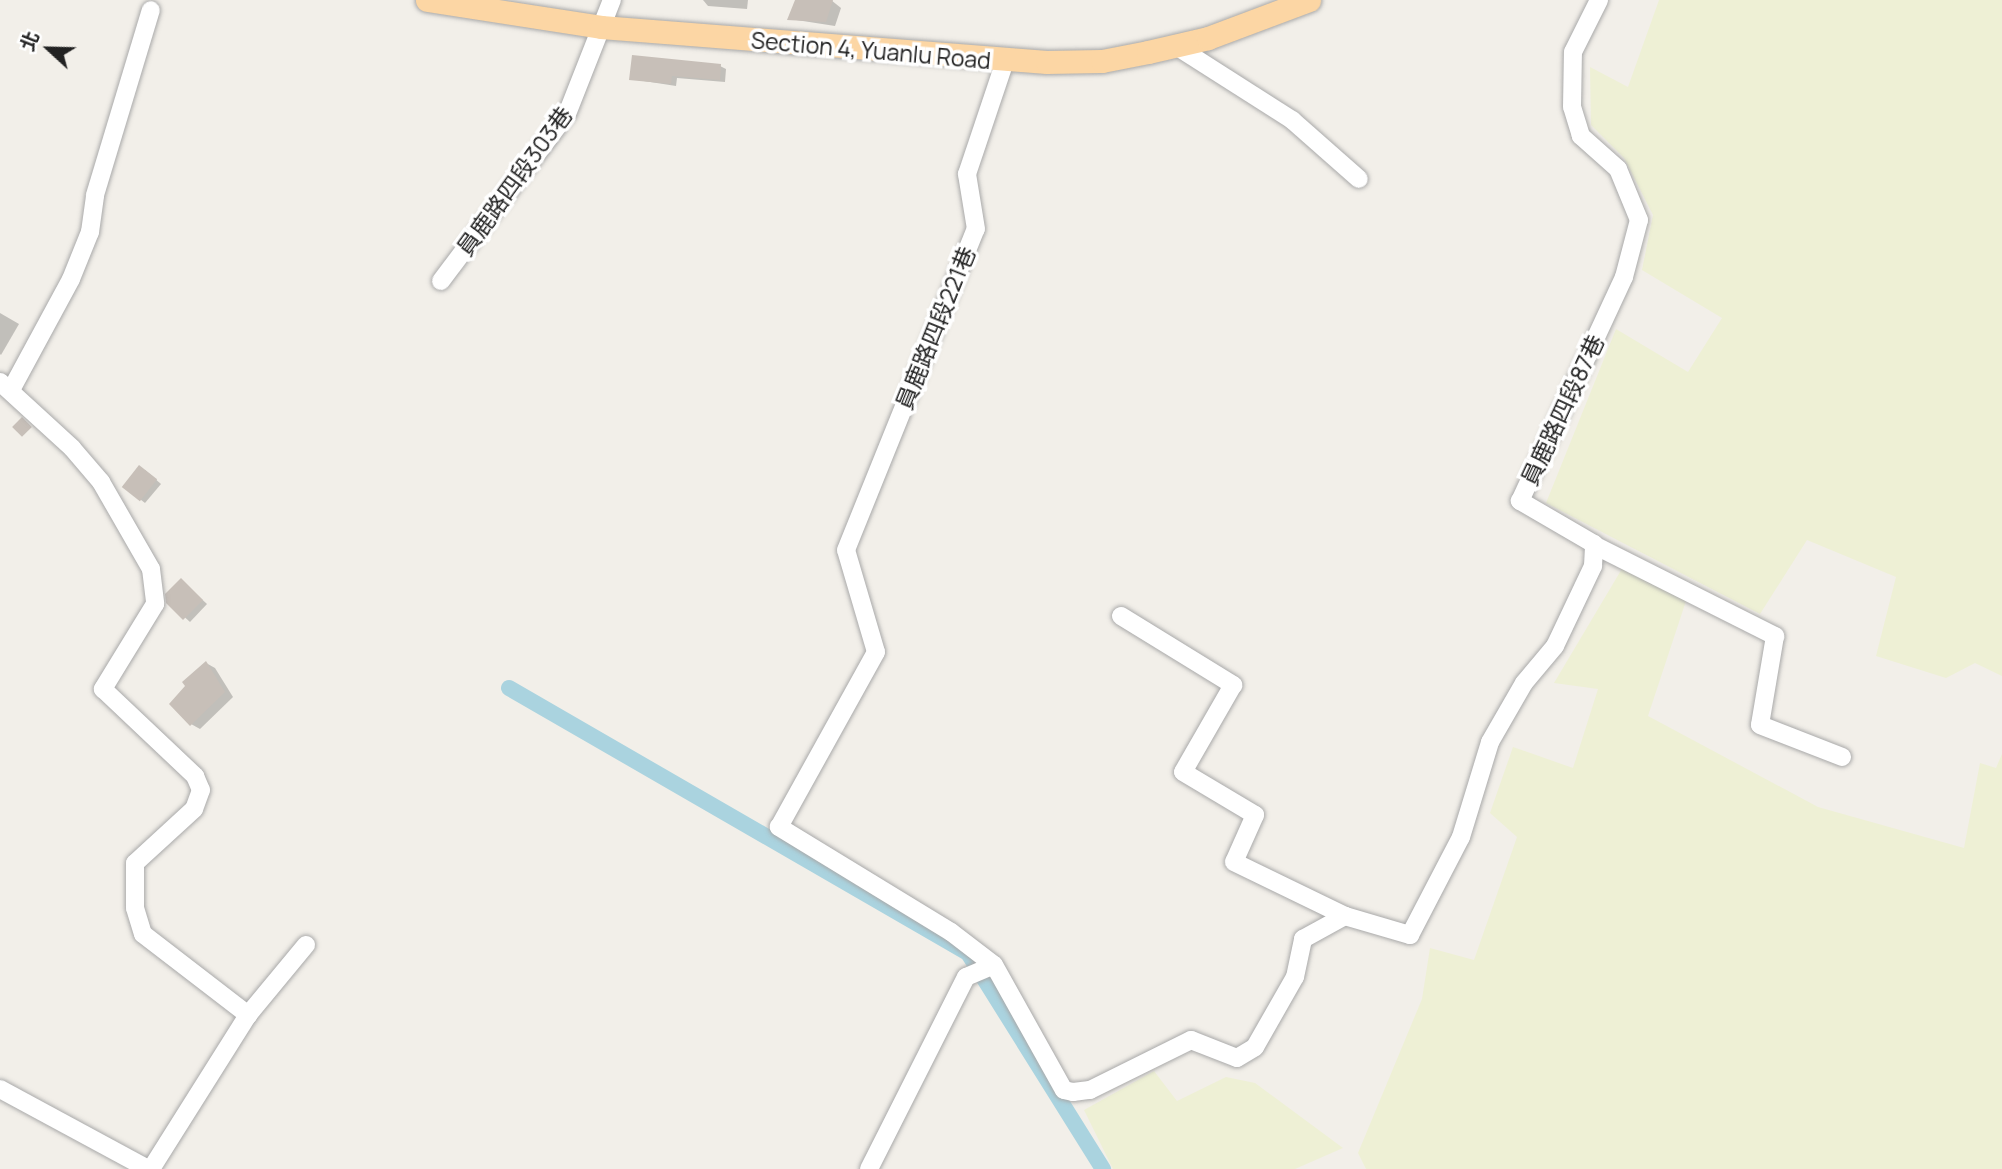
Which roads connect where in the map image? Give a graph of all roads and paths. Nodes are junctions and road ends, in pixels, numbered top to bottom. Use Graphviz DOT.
graph roads {
  1 [pos="427,0"];
  2 [pos="612,0"];
  3 [pos="1309,0"];
  4 [pos="1599,0"];
  5 [pos="151,10"];
  6 [pos="601,27"];
  7 [pos="1176,46"];
  8 [pos="1005,61"];
  9 [pos="1359,179"];
  10 [pos="442,281"];
  11 [pos="6,386"];
  12 [pos="1594,545"];
  13 [pos="1121,616"];
  14 [pos="1842,757"];
  15 [pos="1345,916"];
  16 [pos="306,945"];
  17 [pos="994,965"];
  18 [pos="248,1014"];
  19 [pos="0,1088"];
  20 [pos="149,1169"];
  21 [pos="869,1169"];
  1 -- 6 [label="main road, Section 4, Yuanlu Road"];
  2 -- 6 [label="street, 員鹿路四段303巷"];
  3 -- 7 [label="main road, Section 4, Yuanlu Road"];
  4 -- 12 [label="street, 員鹿路四段87巷"];
  5 -- 11 [label="street"];
  6 -- 8 [label="main road, Section 4, Yuanlu Road"];
  6 -- 10 [label="street, 員鹿路四段303巷"];
  7 -- 8 [label="main road, Section 4, Yuanlu Road"];
  7 -- 9 [label="street"];
  8 -- 17 [label="street, 員鹿路四段221巷"];
  11 -- 18 [label="street"];
  12 -- 14 [label="street"];
  12 -- 15 [label="street"];
  13 -- 15 [label="street"];
  15 -- 17 [label="street"];
  16 -- 18 [label="street"];
  17 -- 21 [label="street"];
  18 -- 20 [label="street"];
  19 -- 20 [label="street"];
}
